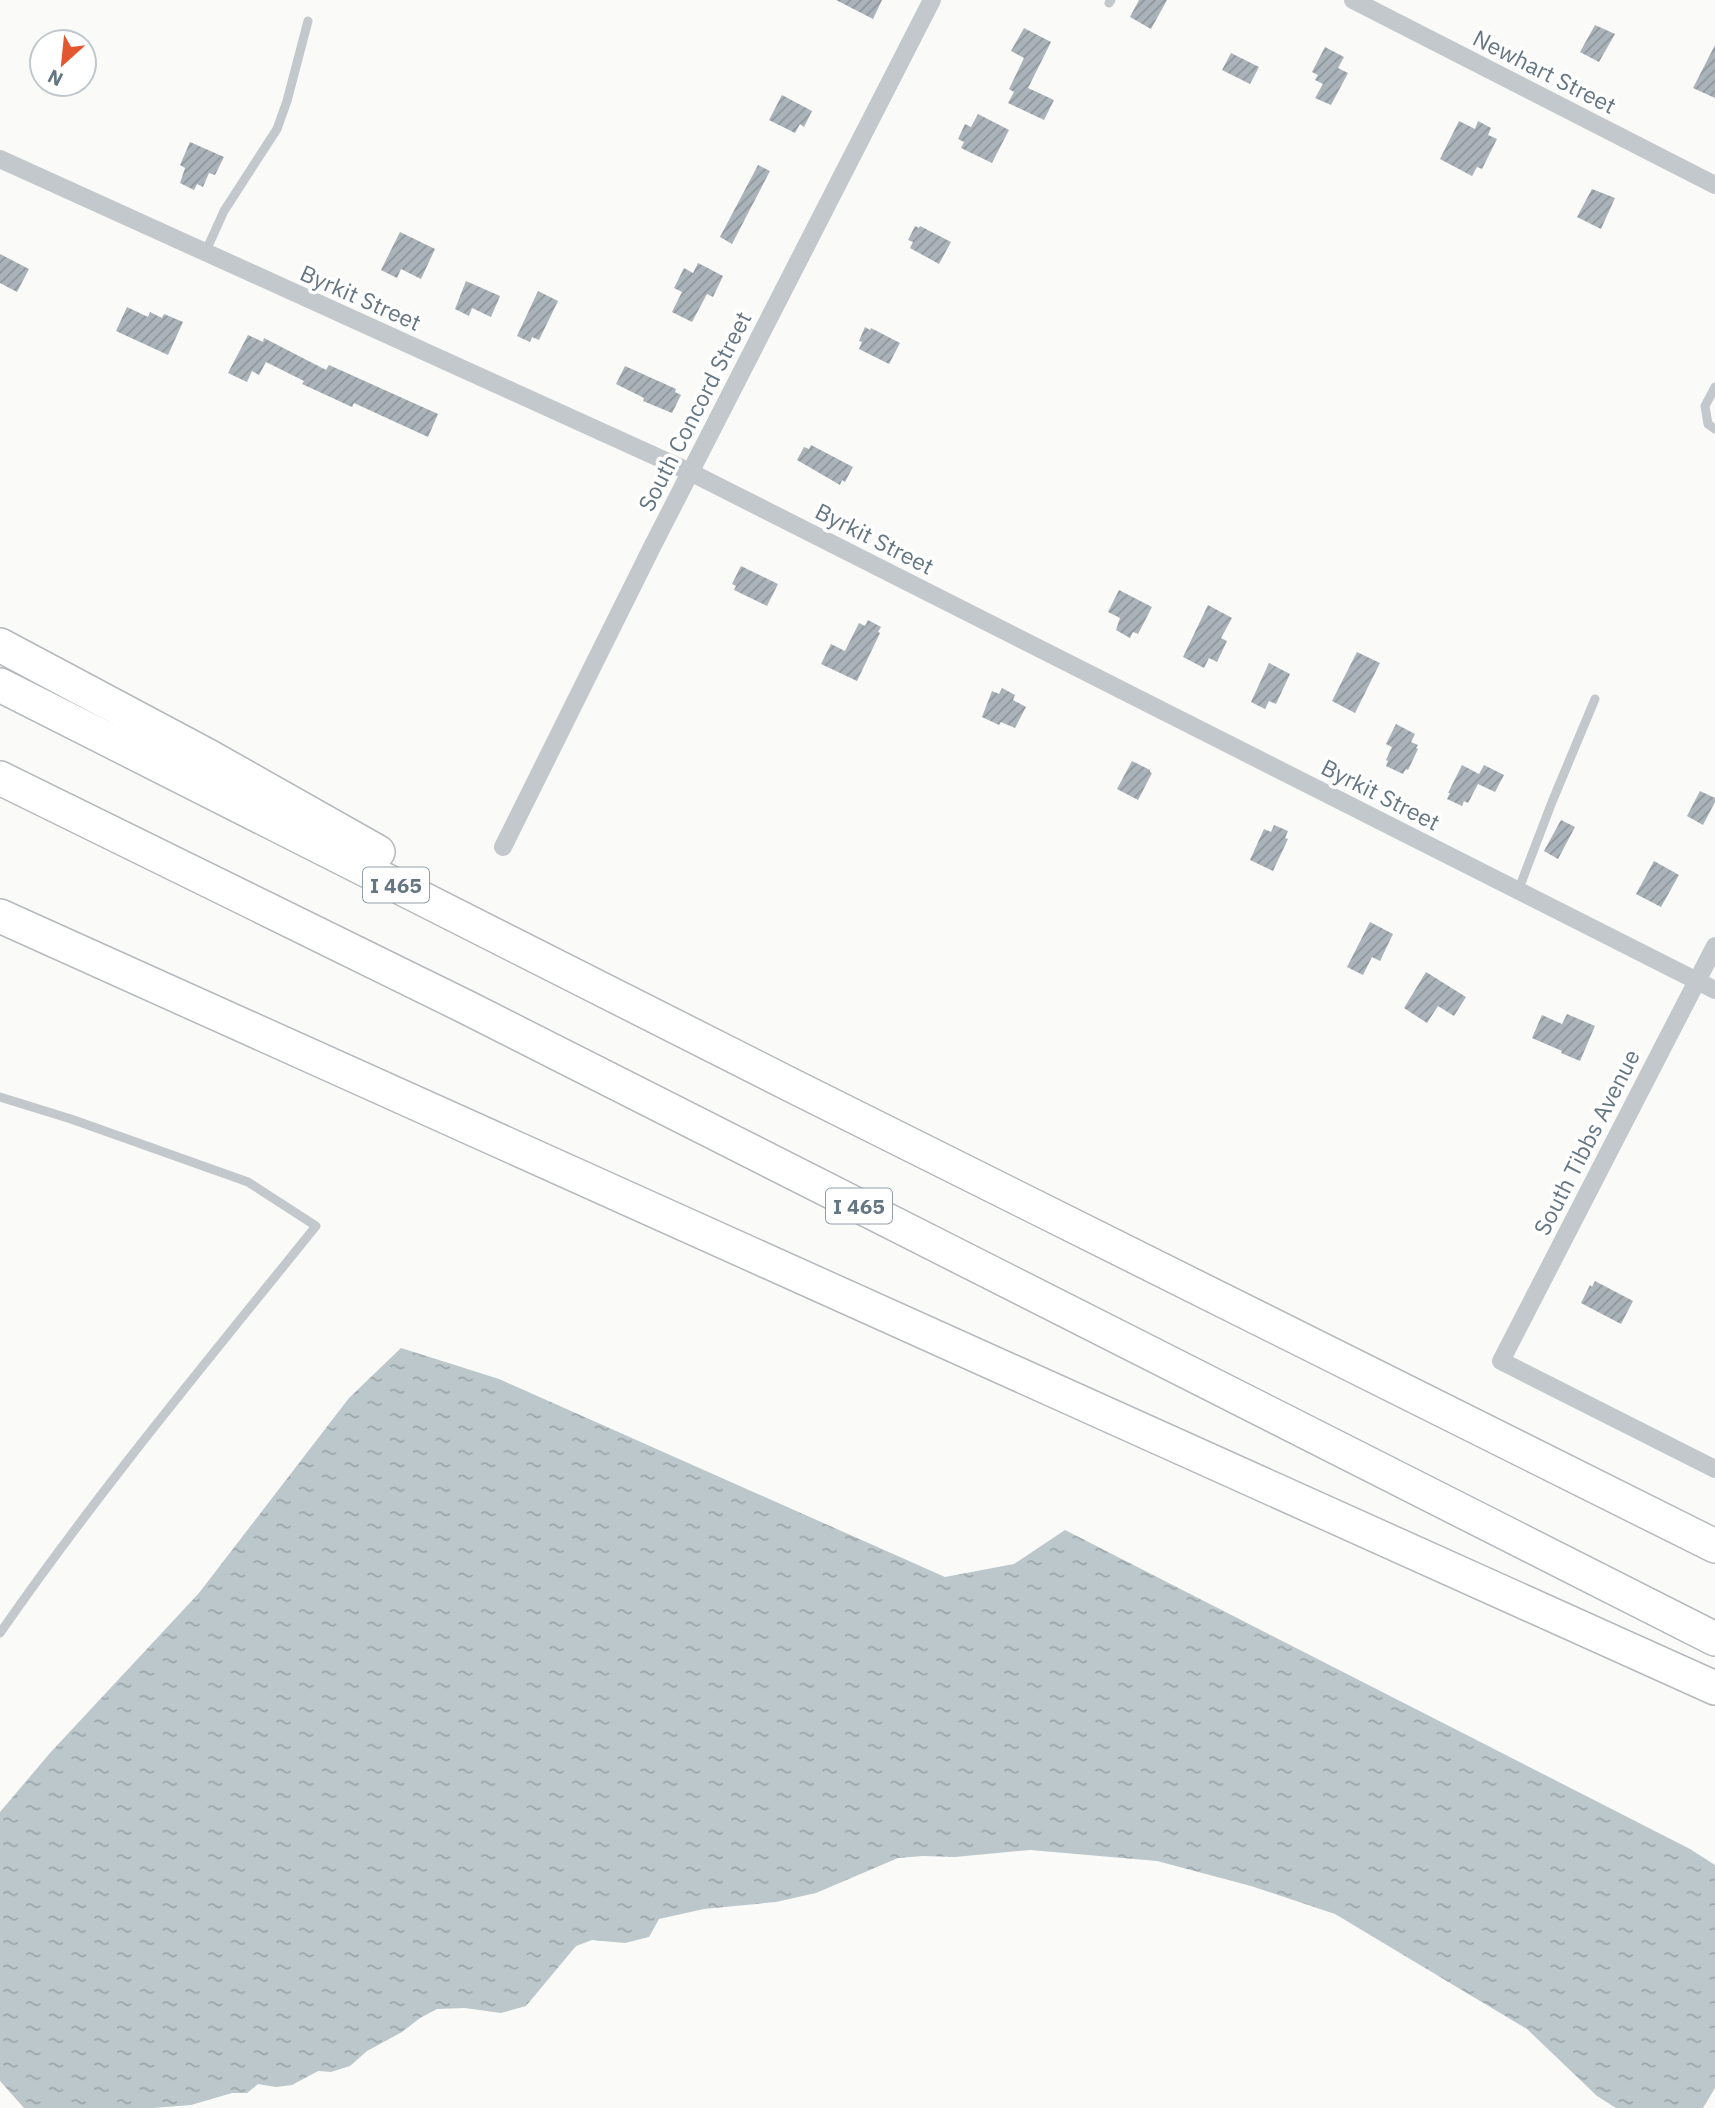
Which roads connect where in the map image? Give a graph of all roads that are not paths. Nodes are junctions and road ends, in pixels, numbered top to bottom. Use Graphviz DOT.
graph roads {
  1 [pos="932,0"];
  2 [pos="1353,0"];
  3 [pos="308,21"];
  4 [pos="0,159"];
  5 [pos="1715,185"];
  6 [pos="205,253"];
  7 [pos="1715,387"];
  8 [pos="1715,429"];
  9 [pos="690,472"];
  10 [pos="0,645"];
  11 [pos="0,685"];
  12 [pos="1595,699"];
  13 [pos="0,778"];
  14 [pos="0,802"];
  15 [pos="503,847"];
  16 [pos="1518,891"];
  17 [pos="0,916"];
  18 [pos="343,946"];
  19 [pos="1715,946"];
  20 [pos="1697,981"];
  21 [pos="1715,990"];
  22 [pos="791,1085"];
  23 [pos="0,1097"];
  24 [pos="1715,1469"];
  25 [pos="1715,1546"];
  26 [pos="0,1633"];
  27 [pos="1715,1639"];
  28 [pos="1715,1688"];
  1 -- 9 [label="street, South Concord Street"];
  2 -- 5 [label="street, Newhart Street"];
  3 -- 6 [label="lane"];
  4 -- 6 [label="street, Byrkit Street"];
  6 -- 9 [label="street, Byrkit Street"];
  7 -- 8 [label="lane"];
  9 -- 15 [label="street, South Concord Street"];
  9 -- 16 [label="street, Byrkit Street"];
  10 -- 22 [label="highway"];
  11 -- 22 [label="highway, I 465"];
  12 -- 16 [label="lane"];
  13 -- 18 [label="highway, I 465"];
  14 -- 18 [label="highway"];
  16 -- 20 [label="street, Byrkit Street"];
  17 -- 28 [label="highway"];
  18 -- 27 [label="highway, I 465"];
  19 -- 20 [label="street, South Tibbs Avenue"];
  20 -- 21 [label="street, Byrkit Street"];
  20 -- 24 [label="street, South Tibbs Avenue"];
  22 -- 25 [label="highway, I 465"];
  23 -- 26 [label="lane"];
}
